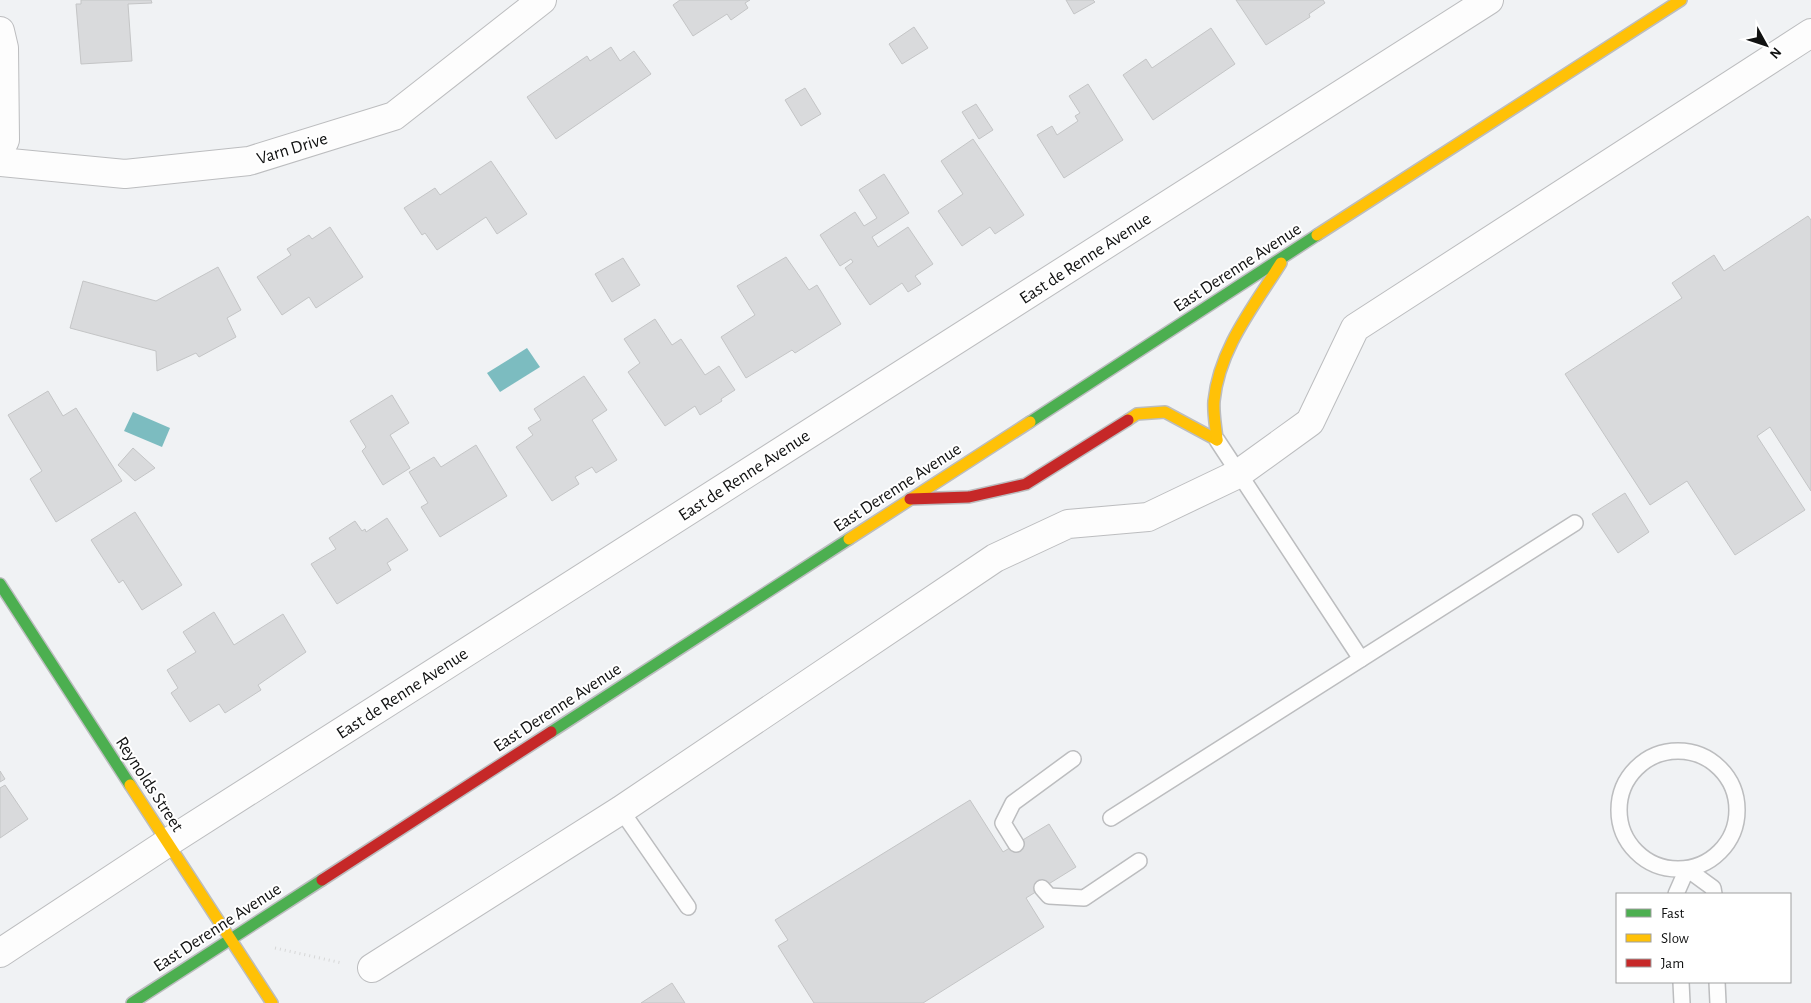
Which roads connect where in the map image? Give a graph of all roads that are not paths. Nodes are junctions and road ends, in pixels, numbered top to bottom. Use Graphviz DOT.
graph roads {
  1 [pos="542,0"];
  2 [pos="1490,0"];
  3 [pos="1681,0"];
  4 [pos="0,31"];
  5 [pos="1811,33"];
  6 [pos="0,150"];
  7 [pos="0,162"];
  8 [pos="1284,258"];
  9 [pos="1217,440"];
  10 [pos="1238,474"];
  11 [pos="909,499"];
  12 [pos="1575,523"];
  13 [pos="0,584"];
  14 [pos="1361,659"];
  15 [pos="1073,759"];
  16 [pos="621,810"];
  17 [pos="1111,818"];
  18 [pos="168,843"];
  19 [pos="1016,844"];
  20 [pos="1139,861"];
  21 [pos="1687,869"];
  22 [pos="1042,888"];
  23 [pos="1676,893"];
  24 [pos="1714,893"];
  25 [pos="688,906"];
  26 [pos="231,938"];
  27 [pos="0,953"];
  28 [pos="372,968"];
  29 [pos="1680,983"];
  30 [pos="1717,983"];
  31 [pos="132,1003"];
  32 [pos="272,1003"];
  33 [pos="1682,1003"];
  34 [pos="1718,1003"];
  1 -- 7 [label="street, Varn Drive"];
  2 -- 18 [label="street, East de Renne Avenue"];
  3 -- 8 [label="main road, East Derenne Avenue"];
  4 -- 6 [label="street"];
  5 -- 10 [label="street"];
  8 -- 9 [label="main road"];
  8 -- 11 [label="main road, East Derenne Avenue"];
  9 -- 10 [label="lane"];
  9 -- 11 [label="main road"];
  10 -- 14 [label="lane"];
  10 -- 16 [label="street"];
  11 -- 26 [label="main road, East Derenne Avenue"];
  12 -- 14 [label="lane"];
  13 -- 18 [label="main road, Reynolds Street"];
  14 -- 17 [label="lane"];
  15 -- 19 [label="lane"];
  16 -- 25 [label="lane"];
  16 -- 28 [label="street"];
  18 -- 26 [label="main road, Reynolds Street"];
  18 -- 27 [label="street, East de Renne Avenue"];
  20 -- 22 [label="lane"];
  21 -- 21 [label="lane"];
  21 -- 23 [label="lane"];
  21 -- 24 [label="lane"];
  26 -- 31 [label="main road, East Derenne Avenue"];
  26 -- 32 [label="main road, Reynolds Street"];
  29 -- 33 [label="lane"];
  30 -- 34 [label="lane"];
}
